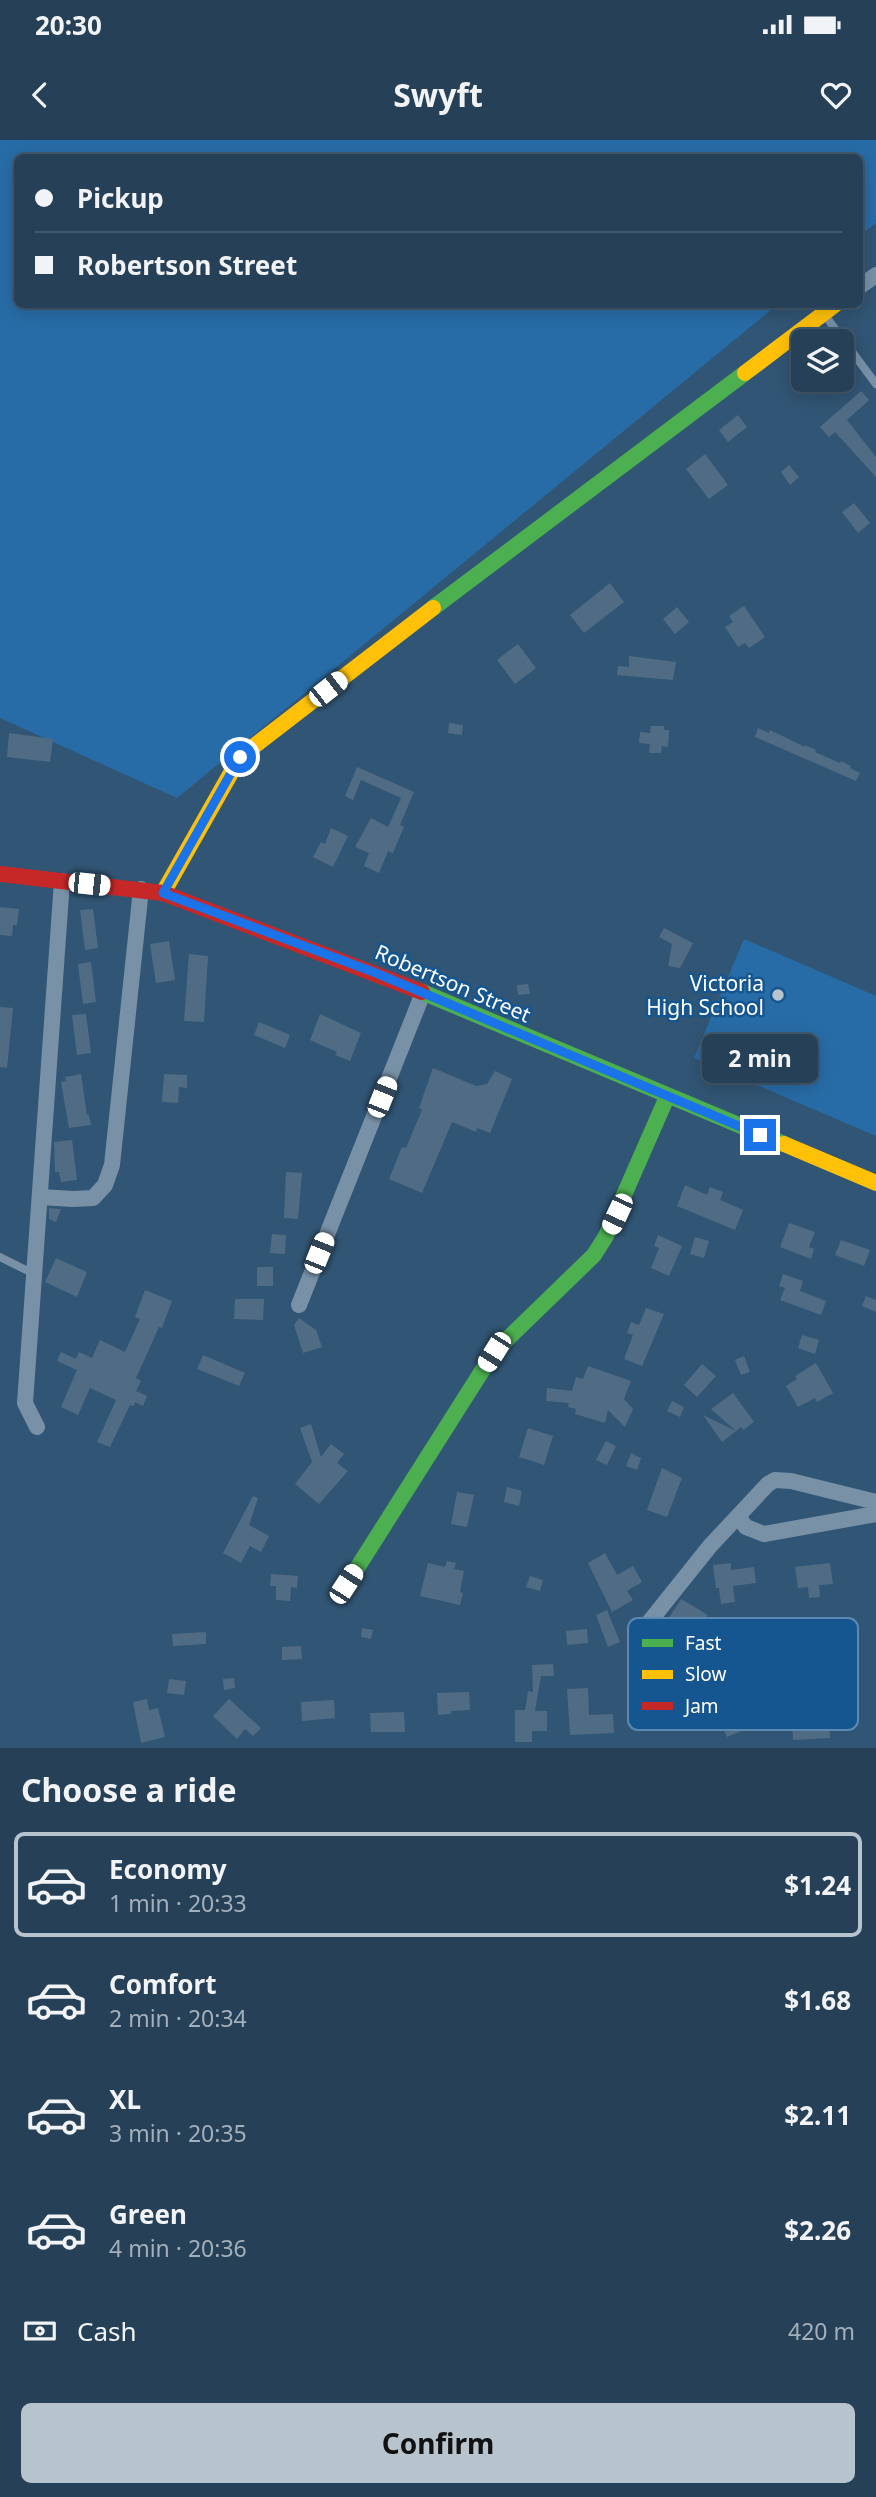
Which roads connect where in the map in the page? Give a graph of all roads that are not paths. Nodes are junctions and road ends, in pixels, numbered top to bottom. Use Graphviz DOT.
graph roads {
  1 [pos="830,309"];
  2 [pos="876,384"];
  3 [pos="0,874"];
  4 [pos="62,881"];
  5 [pos="141,889"];
  6 [pos="163,893"];
  7 [pos="423,993"];
  8 [pos="667,1097"];
  9 [pos="876,1183"];
  10 [pos="40,1197"];
  11 [pos="0,1257"];
  12 [pos="35,1271"];
  13 [pos="299,1305"];
  14 [pos="37,1427"];
  15 [pos="876,1502"];
  16 [pos="876,1514"];
  17 [pos="738,1517"];
  18 [pos="346,1584"];
  19 [pos="652,1618"];
  1 -- 2 [label="lane"];
  1 -- 6 [label="street"];
  3 -- 4 [label="street, Robertson Street"];
  4 -- 5 [label="street, Robertson Street"];
  4 -- 10 [label="street"];
  5 -- 6 [label="street, Robertson Street"];
  5 -- 10 [label="street"];
  6 -- 7 [label="street, Robertson Street"];
  7 -- 8 [label="street, Robertson Street"];
  7 -- 13 [label="street"];
  8 -- 9 [label="street, Robertson Street"];
  8 -- 18 [label="street"];
  10 -- 12 [label="street"];
  11 -- 12 [label="lane"];
  12 -- 14 [label="street"];
  15 -- 17 [label="street"];
  16 -- 17 [label="street"];
  17 -- 19 [label="street"];
}
